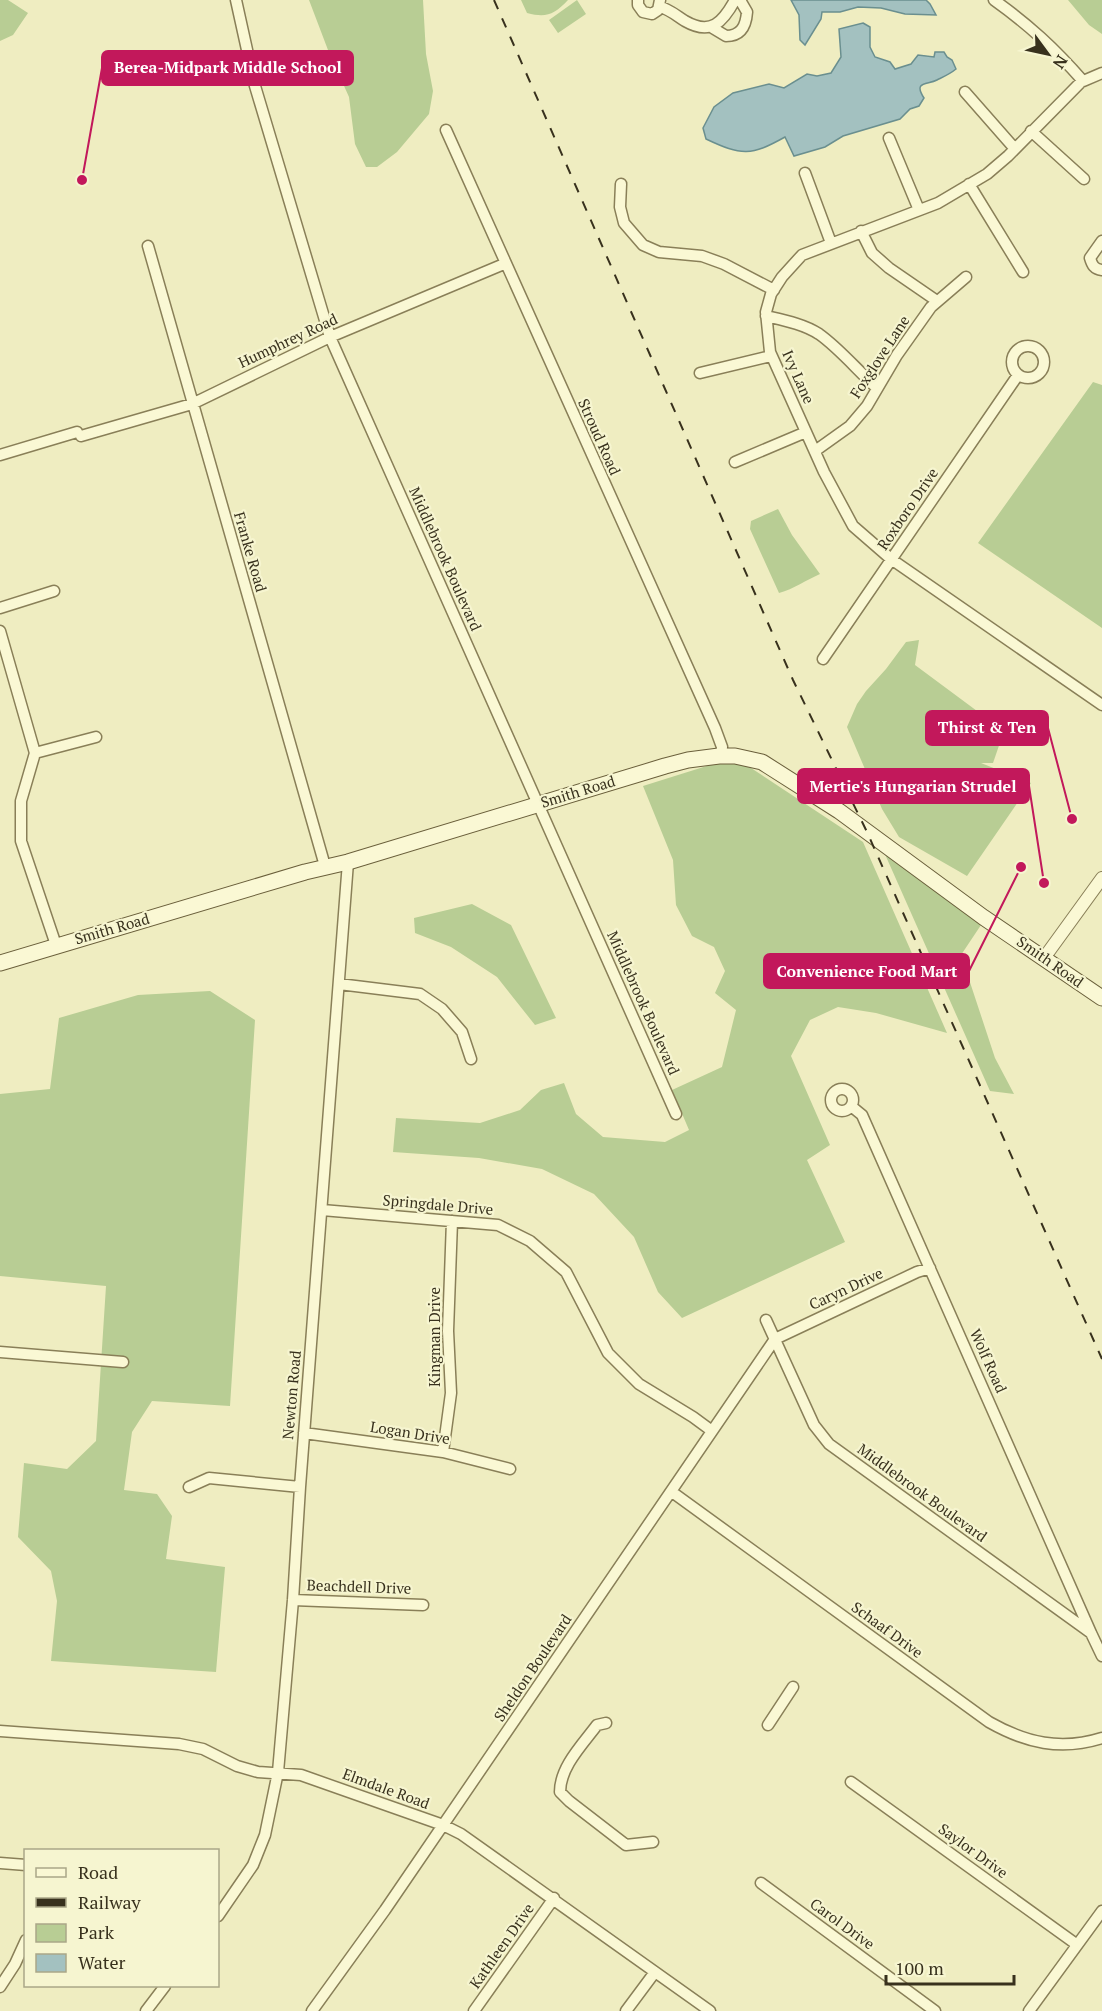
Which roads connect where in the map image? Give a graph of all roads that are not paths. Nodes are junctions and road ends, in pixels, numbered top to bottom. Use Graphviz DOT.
graph roads {
  1 [pos="236,0"];
  2 [pos="638,0"];
  3 [pos="735,0"];
  4 [pos="740,0"];
  5 [pos="994,0"];
  6 [pos="660,3"];
  7 [pos="711,27"];
  8 [pos="1102,73"];
  9 [pos="1083,81"];
  10 [pos="965,92"];
  11 [pos="446,130"];
  12 [pos="1031,131"];
  13 [pos="889,138"];
  14 [pos="1015,149"];
  15 [pos="805,173"];
  16 [pos="1084,179"];
  17 [pos="621,184"];
  18 [pos="969,184"];
  19 [pos="919,210"];
  20 [pos="861,231"];
  21 [pos="1102,242"];
  22 [pos="831,243"];
  23 [pos="148,246"];
  24 [pos="504,264"];
  25 [pos="1102,270"];
  26 [pos="1023,273"];
  27 [pos="966,277"];
  28 [pos="774,290"];
  29 [pos="937,301"];
  30 [pos="766,316"];
  31 [pos="330,337"];
  32 [pos="771,356"];
  33 [pos="700,373"];
  34 [pos="1018,375"];
  35 [pos="877,388"];
  36 [pos="192,404"];
  37 [pos="806,432"];
  38 [pos="815,451"];
  39 [pos="0,455"];
  40 [pos="735,462"];
  41 [pos="891,560"];
  42 [pos="54,591"];
  43 [pos="0,608"];
  44 [pos="0,631"];
  45 [pos="823,659"];
  46 [pos="1102,705"];
  47 [pos="96,737"];
  48 [pos="35,753"];
  49 [pos="721,756"];
  50 [pos="538,805"];
  51 [pos="348,862"];
  52 [pos="326,866"];
  53 [pos="1102,878"];
  54 [pos="56,945"];
  55 [pos="1044,958"];
  56 [pos="0,963"];
  57 [pos="339,984"];
  58 [pos="1102,998"];
  59 [pos="471,1059"];
  60 [pos="851,1106"];
  61 [pos="676,1114"];
  62 [pos="322,1210"];
  63 [pos="452,1221"];
  64 [pos="930,1268"];
  65 [pos="766,1320"];
  66 [pos="775,1339"];
  67 [pos="0,1352"];
  68 [pos="123,1362"];
  69 [pos="712,1431"];
  70 [pos="304,1433"];
  71 [pos="444,1452"];
  72 [pos="510,1469"];
  73 [pos="189,1487"];
  74 [pos="300,1487"];
  75 [pos="672,1492"];
  76 [pos="293,1600"];
  77 [pos="423,1605"];
  78 [pos="1091,1632"];
  79 [pos="1102,1656"];
  80 [pos="793,1688"];
  81 [pos="606,1723"];
  82 [pos="768,1725"];
  83 [pos="0,1731"];
  84 [pos="1102,1738"];
  85 [pos="278,1772"];
  86 [pos="851,1782"];
  87 [pos="443,1825"];
  88 [pos="653,1842"];
  89 [pos="0,1863"];
  90 [pos="24,1865"];
  91 [pos="761,1883"];
  92 [pos="554,1898"];
  93 [pos="1102,1911"];
  94 [pos="219,1915"];
  95 [pos="24,1944"];
  96 [pos="1076,1944"];
  97 [pos="655,1972"];
  98 [pos="0,1987"];
  99 [pos="164,1987"];
  100 [pos="146,2011"];
  101 [pos="312,2011"];
  102 [pos="474,2011"];
  103 [pos="626,2011"];
  104 [pos="710,2011"];
  105 [pos="935,2011"];
  106 [pos="1029,2011"];
  1 -- 31 [label="street, Middlebrook Boulevard"];
  2 -- 6 [label="street"];
  3 -- 7 [label="street"];
  4 -- 7 [label="street"];
  5 -- 9 [label="street"];
  6 -- 7 [label="street"];
  8 -- 9 [label="street, Ivy Lane"];
  9 -- 12 [label="street, Ivy Lane"];
  10 -- 14 [label="street"];
  11 -- 24 [label="street, Stroud Road"];
  12 -- 14 [label="street, Ivy Lane"];
  12 -- 16 [label="street"];
  13 -- 19 [label="street"];
  14 -- 18 [label="street, Ivy Lane"];
  15 -- 22 [label="street"];
  17 -- 28 [label="street"];
  18 -- 19 [label="street, Ivy Lane"];
  18 -- 26 [label="street"];
  19 -- 20 [label="street, Ivy Lane"];
  20 -- 22 [label="street, Ivy Lane"];
  20 -- 29 [label="street"];
  21 -- 25 [label="street"];
  22 -- 28 [label="street, Ivy Lane"];
  23 -- 36 [label="street, Franke Road"];
  24 -- 31 [label="street, Humphrey Road"];
  24 -- 49 [label="street, Stroud Road"];
  27 -- 29 [label="street, Foxglove Lane"];
  28 -- 30 [label="street, Ivy Lane"];
  29 -- 35 [label="street, Foxglove Lane"];
  30 -- 32 [label="street, Ivy Lane"];
  30 -- 35 [label="street"];
  31 -- 36 [label="street, Humphrey Road"];
  31 -- 50 [label="street, Middlebrook Boulevard"];
  32 -- 33 [label="street"];
  32 -- 37 [label="street, Ivy Lane"];
  34 -- 41 [label="street, Roxboro Drive"];
  35 -- 38 [label="street, Foxglove Lane"];
  36 -- 39 [label="street, Humphrey Road"];
  36 -- 52 [label="street, Franke Road"];
  37 -- 38 [label="street, Ivy Lane"];
  37 -- 40 [label="street"];
  38 -- 41 [label="street, Ivy Lane"];
  41 -- 45 [label="street, Roxboro Drive"];
  41 -- 46 [label="street, Ivy Lane"];
  42 -- 43 [label="street"];
  44 -- 48 [label="street"];
  47 -- 48 [label="street"];
  48 -- 54 [label="street"];
  49 -- 50 [label="main road, Smith Road"];
  49 -- 55 [label="main road, Smith Road"];
  50 -- 51 [label="main road, Smith Road"];
  50 -- 61 [label="street, Middlebrook Boulevard"];
  51 -- 52 [label="main road, Smith Road"];
  51 -- 57 [label="street, Newton Road"];
  52 -- 54 [label="main road, Smith Road"];
  53 -- 55 [label="street"];
  54 -- 56 [label="main road, Smith Road"];
  55 -- 58 [label="main road, Smith Road"];
  57 -- 59 [label="street"];
  57 -- 62 [label="street, Newton Road"];
  60 -- 64 [label="street, Wolf Road"];
  62 -- 63 [label="street, Springdale Drive"];
  62 -- 70 [label="street, Newton Road"];
  63 -- 69 [label="street, Springdale Drive"];
  63 -- 71 [label="street, Kingman Drive"];
  64 -- 66 [label="street, Caryn Drive"];
  64 -- 78 [label="street, Wolf Road"];
  65 -- 66 [label="street, Middlebrook Boulevard"];
  66 -- 69 [label="street, Sheldon Boulevard"];
  66 -- 78 [label="street, Middlebrook Boulevard"];
  67 -- 68 [label="street"];
  69 -- 75 [label="street, Sheldon Boulevard"];
  70 -- 71 [label="street, Logan Drive"];
  70 -- 74 [label="street, Newton Road"];
  71 -- 72 [label="street, Logan Drive"];
  73 -- 74 [label="street"];
  74 -- 76 [label="street, Newton Road"];
  75 -- 84 [label="street, Schaaf Drive"];
  75 -- 87 [label="street, Sheldon Boulevard"];
  76 -- 77 [label="street, Beachdell Drive"];
  76 -- 85 [label="street, Newton Road"];
  78 -- 79 [label="street, Middlebrook Boulevard"];
  80 -- 82 [label="street"];
  81 -- 88 [label="street"];
  83 -- 85 [label="street, Elmdale Road"];
  85 -- 87 [label="street, Elmdale Road"];
  85 -- 94 [label="street, Newton Road"];
  86 -- 96 [label="street, Saylor Drive"];
  87 -- 92 [label="street, Elmdale Road"];
  87 -- 101 [label="street, Sheldon Boulevard"];
  89 -- 90 [label="street"];
  91 -- 105 [label="street, Carol Drive"];
  92 -- 97 [label="street, Elmdale Road"];
  92 -- 102 [label="street, Kathleen Drive"];
  93 -- 96 [label="street"];
  95 -- 98 [label="street"];
  96 -- 106 [label="street"];
  97 -- 103 [label="street"];
  97 -- 104 [label="street, Elmdale Road"];
  99 -- 100 [label="street"];
}
